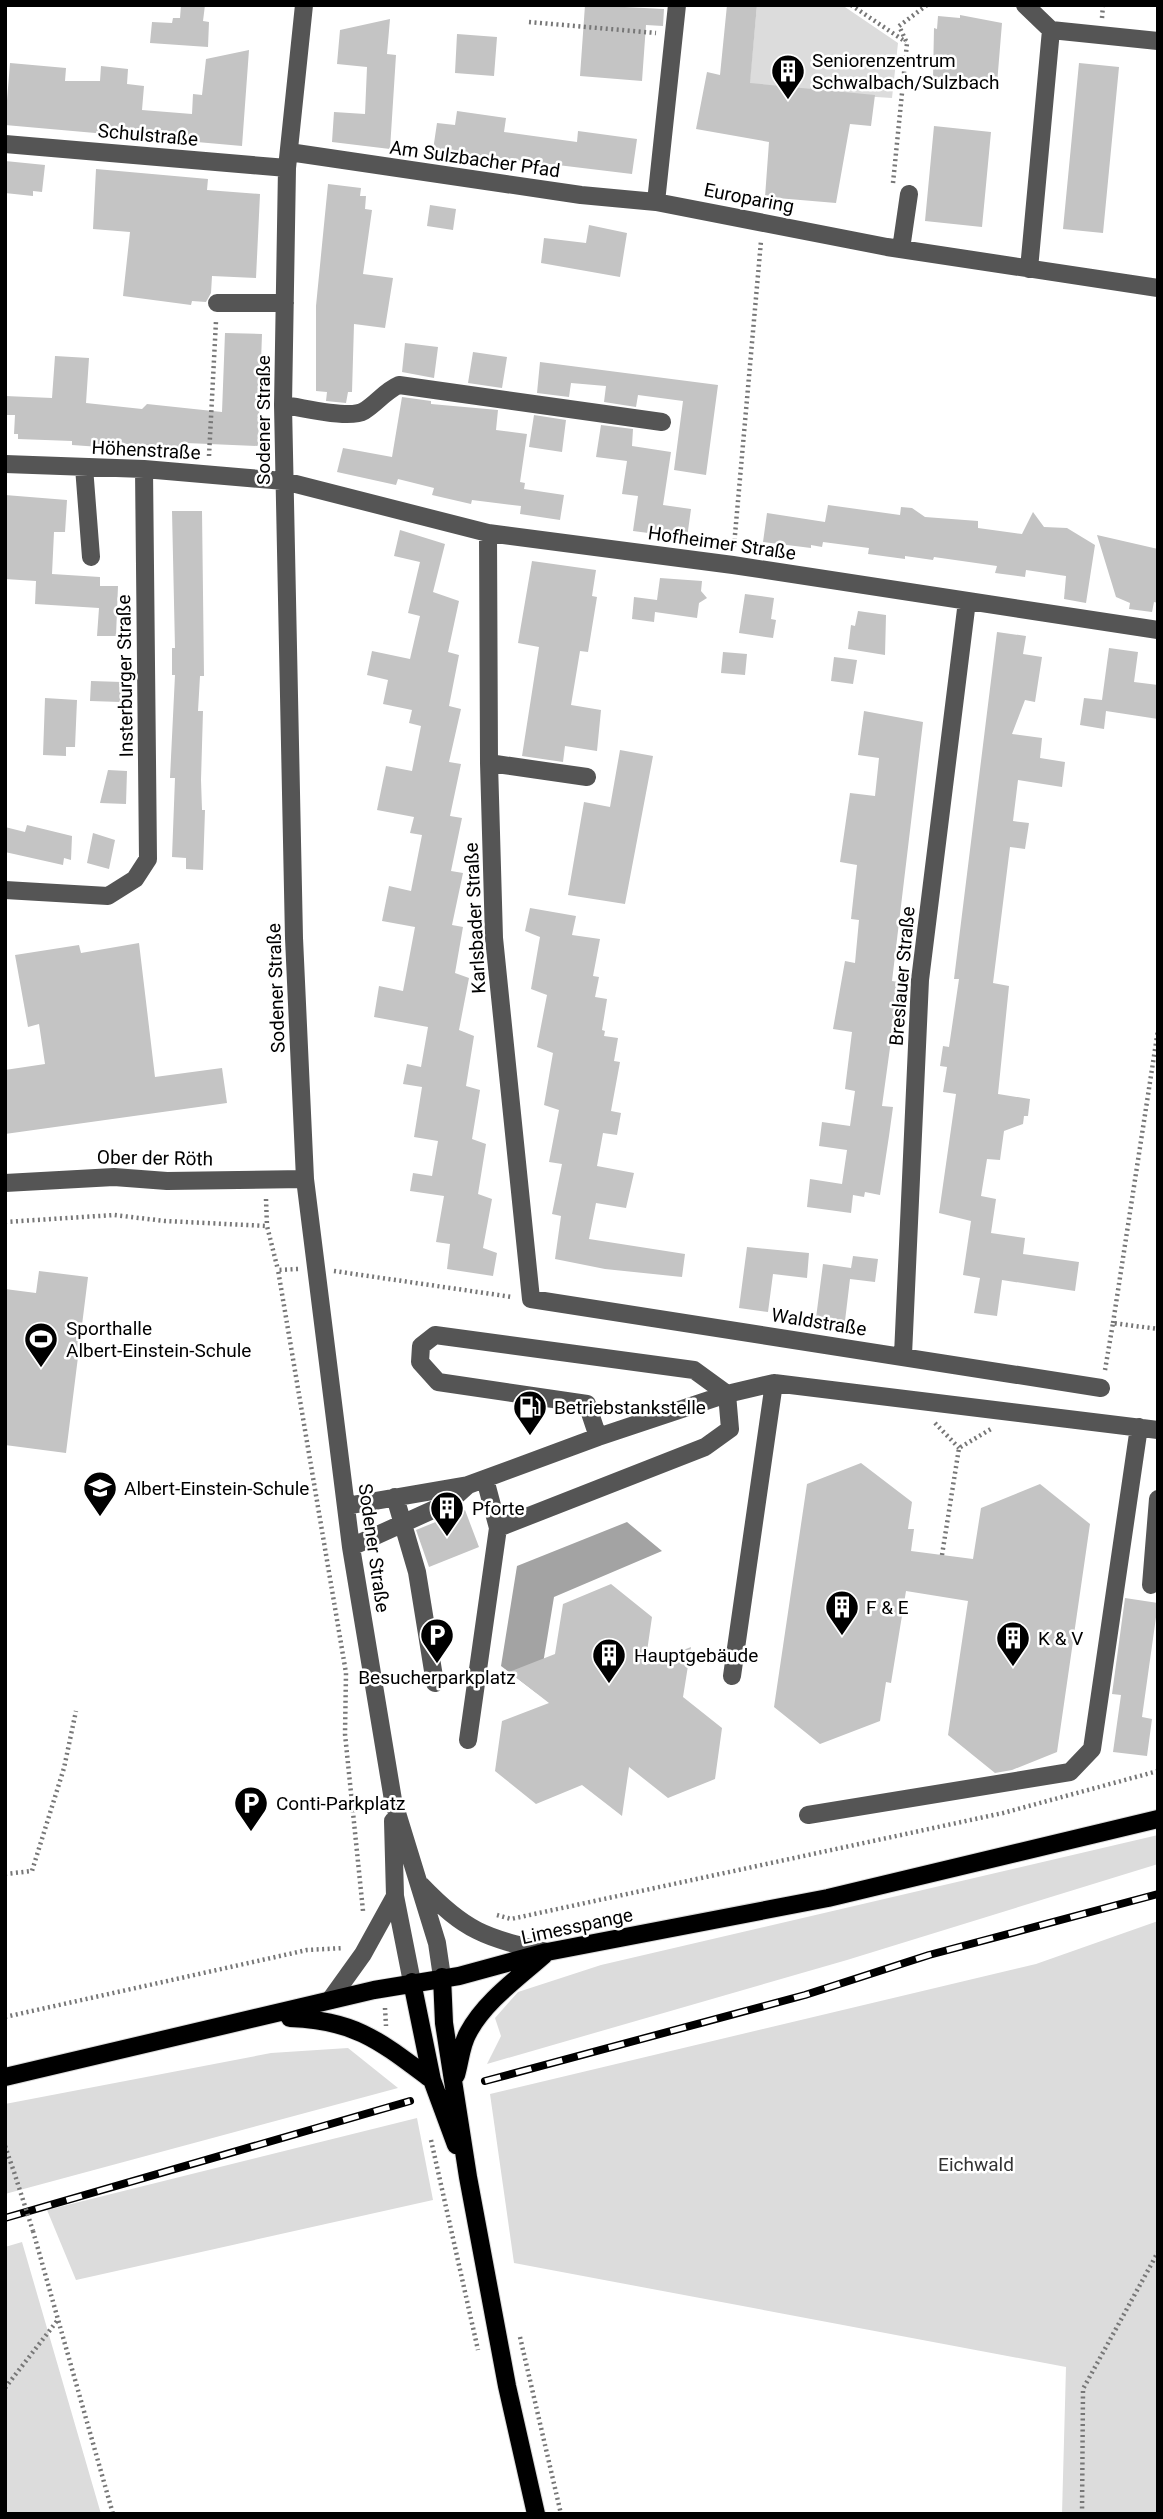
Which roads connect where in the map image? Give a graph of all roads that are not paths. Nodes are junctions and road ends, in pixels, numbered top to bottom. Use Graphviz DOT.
graph roads {
  1 [pos="304,5"];
  2 [pos="677,5"];
  3 [pos="1025,5"];
  4 [pos="1051,30"];
  5 [pos="1158,41"];
  6 [pos="5,144"];
  7 [pos="288,160"];
  8 [pos="901,193"];
  9 [pos="656,202"];
  10 [pos="901,249"];
  11 [pos="1029,269"];
  12 [pos="1158,288"];
  13 [pos="216,303"];
  14 [pos="285,303"];
  15 [pos="283,405"];
  16 [pos="662,422"];
  17 [pos="5,464"];
  18 [pos="84,467"];
  19 [pos="144,468"];
  20 [pos="284,481"];
  21 [pos="488,533"];
  22 [pos="91,557"];
  23 [pos="967,601"];
  24 [pos="1158,630"];
  25 [pos="489,763"];
  26 [pos="587,777"];
  27 [pos="5,890"];
  28 [pos="305,1179"];
  29 [pos="5,1183"];
  30 [pos="531,1299"];
  31 [pos="903,1356"];
  32 [pos="774,1383"];
  33 [pos="1101,1388"];
  34 [pos="727,1394"];
  35 [pos="1139,1427"];
  36 [pos="1158,1430"];
  37 [pos="598,1437"];
  38 [pos="485,1479"];
  39 [pos="448,1494"];
  40 [pos="395,1497"];
  41 [pos="1158,1499"];
  42 [pos="346,1506"];
  43 [pos="401,1524"];
  44 [pos="498,1528"];
  45 [pos="351,1547"];
  46 [pos="1151,1585"];
  47 [pos="732,1676"];
  48 [pos="435,1683"];
  49 [pos="468,1740"];
  50 [pos="393,1800"];
  51 [pos="808,1815"];
  52 [pos="1158,1819"];
  53 [pos="416,1880"];
  54 [pos="396,1896"];
  55 [pos="547,1952"];
  56 [pos="442,1977"];
  57 [pos="412,1982"];
  58 [pos="330,2000"];
  59 [pos="269,2017"];
  60 [pos="5,2077"];
  61 [pos="432,2080"];
  62 [pos="455,2082"];
  63 [pos="468,2177"];
  64 [pos="536,2514"];
  1 -- 7 [label="street, Sodener Straße"];
  2 -- 9 [label="street"];
  3 -- 4 [label="street"];
  4 -- 5 [label="street"];
  4 -- 11 [label="street"];
  6 -- 7 [label="street, Schulstraße"];
  7 -- 9 [label="street, Am Sulzbacher Pfad"];
  7 -- 14 [label="street, Sodener Straße"];
  8 -- 10 [label="street"];
  9 -- 10 [label="street, Europaring"];
  10 -- 11 [label="street, Europaring"];
  11 -- 12 [label="street, Europaring"];
  13 -- 14 [label="street"];
  14 -- 15 [label="street, Sodener Straße"];
  15 -- 16 [label="street"];
  15 -- 20 [label="street, Sodener Straße"];
  17 -- 18 [label="street, Höhenstraße"];
  18 -- 19 [label="street, Höhenstraße"];
  18 -- 22 [label="street"];
  19 -- 20 [label="street, Höhenstraße"];
  19 -- 27 [label="street, Insterburger Straße"];
  20 -- 21 [label="street, Hofheimer Straße"];
  20 -- 28 [label="street, Sodener Straße"];
  21 -- 23 [label="street, Hofheimer Straße"];
  21 -- 25 [label="street, Karlsbader Straße"];
  23 -- 24 [label="street, Hofheimer Straße"];
  23 -- 31 [label="street, Breslauer Straße"];
  25 -- 26 [label="street"];
  25 -- 30 [label="street, Karlsbader Straße"];
  28 -- 29 [label="street, Ober der Röth"];
  28 -- 42 [label="street, Sodener Straße"];
  30 -- 31 [label="street, Waldstraße"];
  31 -- 33 [label="street, Waldstraße"];
  32 -- 34 [label="street"];
  32 -- 35 [label="street"];
  32 -- 47 [label="street"];
  34 -- 37 [label="street"];
  34 -- 37 [label="street"];
  34 -- 44 [label="street"];
  35 -- 36 [label="street"];
  35 -- 51 [label="street"];
  37 -- 38 [label="street"];
  38 -- 39 [label="street"];
  38 -- 44 [label="street"];
  39 -- 40 [label="street"];
  39 -- 43 [label="street"];
  40 -- 42 [label="street"];
  40 -- 43 [label="street"];
  41 -- 46 [label="street"];
  42 -- 45 [label="street, Sodener Straße"];
  43 -- 45 [label="street"];
  43 -- 48 [label="street"];
  44 -- 49 [label="street"];
  45 -- 50 [label="street, Sodener Straße"];
  50 -- 53 [label="street, Sodener Straße"];
  50 -- 54 [label="street, Sodener Straße"];
  52 -- 55 [label="main road, Limesspange"];
  53 -- 55 [label="street"];
  53 -- 56 [label="street, Sodener Straße"];
  54 -- 57 [label="street, Sodener Straße"];
  54 -- 58 [label="street"];
  55 -- 56 [label="main road, Limesspange"];
  55 -- 62 [label="main road"];
  56 -- 57 [label="main road, Limesspange"];
  56 -- 62 [label="main road"];
  57 -- 58 [label="main road, Limesspange"];
  57 -- 61 [label="main road, Sodener Straße"];
  58 -- 59 [label="main road, Limesspange"];
  59 -- 60 [label="main road, Limesspange"];
  59 -- 61 [label="main road"];
  61 -- 63 [label="main road, Sodener Straße"];
  62 -- 63 [label="main road"];
  63 -- 64 [label="main road"];
}
